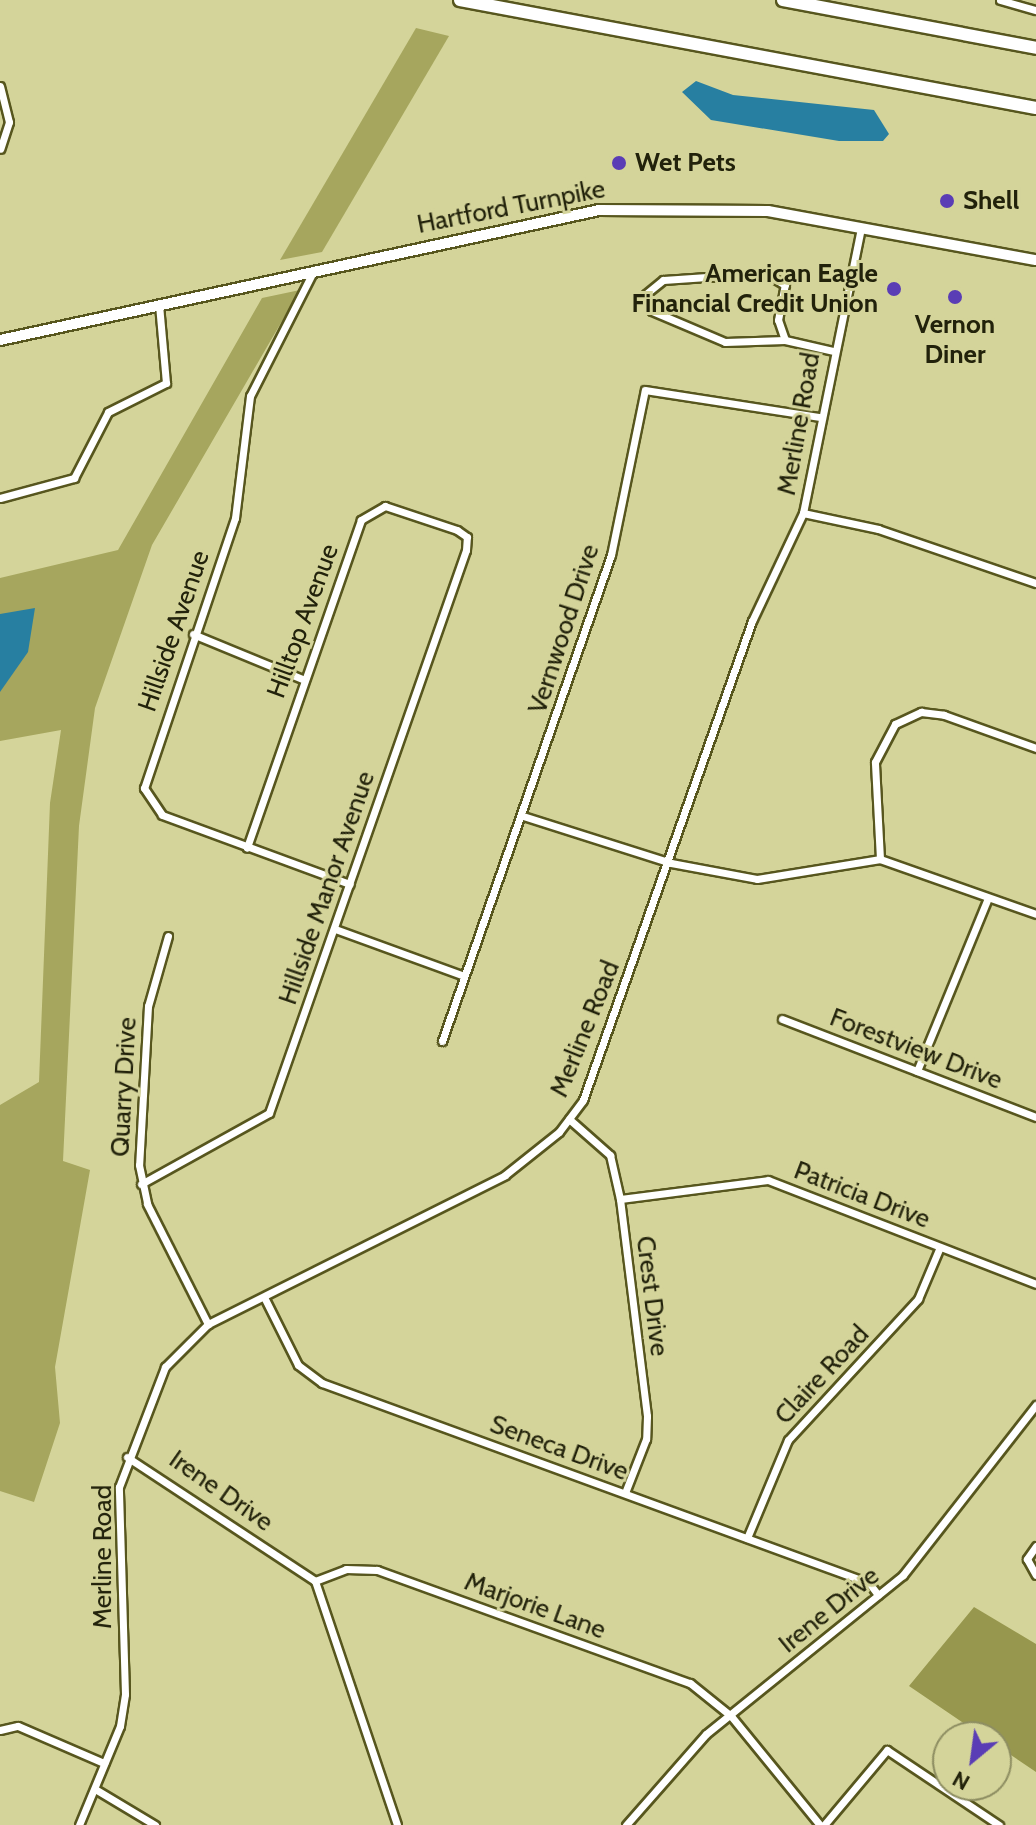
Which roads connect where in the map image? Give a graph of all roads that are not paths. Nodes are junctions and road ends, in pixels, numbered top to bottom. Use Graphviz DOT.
graph roads {
  1 [pos="460,0"];
  2 [pos="783,0"];
  3 [pos="1000,0"];
  4 [pos="1036,10"];
  5 [pos="1036,48"];
  6 [pos="0,86"];
  7 [pos="1036,108"];
  8 [pos="0,149"];
  9 [pos="861,228"];
  10 [pos="1036,260"];
  11 [pos="314,270"];
  12 [pos="159,304"];
  13 [pos="0,340"];
  14 [pos="785,340"];
  15 [pos="833,351"];
  16 [pos="820,417"];
  17 [pos="0,498"];
  18 [pos="803,513"];
  19 [pos="467,537"];
  20 [pos="1036,583"];
  21 [pos="193,634"];
  22 [pos="302,679"];
  23 [pos="1036,748"];
  24 [pos="523,816"];
  25 [pos="247,848"];
  26 [pos="880,859"];
  27 [pos="671,863"];
  28 [pos="350,884"];
  29 [pos="988,898"];
  30 [pos="1036,914"];
  31 [pos="335,929"];
  32 [pos="168,936"];
  33 [pos="464,976"];
  34 [pos="782,1019"];
  35 [pos="442,1041"];
  36 [pos="917,1071"];
  37 [pos="1036,1117"];
  38 [pos="569,1119"];
  39 [pos="141,1184"];
  40 [pos="620,1199"];
  41 [pos="940,1247"];
  42 [pos="1036,1284"];
  43 [pos="264,1297"];
  44 [pos="208,1324"];
  45 [pos="1036,1405"];
  46 [pos="127,1457"];
  47 [pos="625,1493"];
  48 [pos="747,1538"];
  49 [pos="1036,1546"];
  50 [pos="1036,1575"];
  51 [pos="315,1581"];
  52 [pos="878,1595"];
  53 [pos="731,1716"];
  54 [pos="0,1730"];
  55 [pos="104,1763"];
  56 [pos="95,1789"];
  57 [pos="79,1825"];
  58 [pos="155,1825"];
  59 [pos="397,1825"];
  60 [pos="626,1825"];
  61 [pos="822,1825"];
  62 [pos="999,1825"];
  1 -- 7 [label="highway"];
  2 -- 5 [label="highway"];
  3 -- 4 [label="street"];
  6 -- 8 [label="street"];
  9 -- 10 [label="main road, Hartford Turnpike"];
  9 -- 11 [label="main road, Hartford Turnpike"];
  9 -- 15 [label="street, Merline Road"];
  11 -- 12 [label="main road, Hartford Turnpike"];
  11 -- 21 [label="street, Hillside Avenue"];
  12 -- 13 [label="main road, Hartford Turnpike"];
  12 -- 17 [label="street"];
  14 -- 14 [label="street"];
  14 -- 15 [label="street"];
  15 -- 16 [label="street, Merline Road"];
  16 -- 18 [label="street, Merline Road"];
  16 -- 24 [label="street, Vernwood Drive"];
  18 -- 20 [label="street"];
  18 -- 27 [label="street, Merline Road"];
  19 -- 22 [label="street, Hilltop Avenue"];
  19 -- 28 [label="street, Hillside Manor Avenue"];
  21 -- 22 [label="street"];
  21 -- 25 [label="street, Hillside Avenue"];
  22 -- 25 [label="street, Hilltop Avenue"];
  23 -- 26 [label="street"];
  24 -- 27 [label="street"];
  24 -- 33 [label="street, Vernwood Drive"];
  25 -- 28 [label="street, Hillside Avenue"];
  26 -- 27 [label="street"];
  26 -- 29 [label="street"];
  27 -- 38 [label="street, Merline Road"];
  28 -- 31 [label="street, Hillside Manor Avenue"];
  29 -- 30 [label="street"];
  29 -- 36 [label="street"];
  31 -- 33 [label="street"];
  31 -- 39 [label="street, Hillside Manor Avenue"];
  32 -- 39 [label="street, Quarry Drive"];
  33 -- 35 [label="street, Vernwood Drive"];
  34 -- 36 [label="street, Forestview Drive"];
  36 -- 37 [label="street, Forestview Drive"];
  38 -- 40 [label="street, Crest Drive"];
  38 -- 43 [label="street, Merline Road"];
  39 -- 44 [label="street, Quarry Drive"];
  40 -- 41 [label="street, Patricia Drive"];
  40 -- 47 [label="street, Crest Drive"];
  41 -- 42 [label="street, Patricia Drive"];
  41 -- 48 [label="street, Claire Road"];
  43 -- 44 [label="street, Merline Road"];
  43 -- 47 [label="street, Seneca Drive"];
  44 -- 46 [label="street, Merline Road"];
  45 -- 52 [label="street, Irene Drive"];
  46 -- 51 [label="street, Irene Drive"];
  46 -- 55 [label="street, Merline Road"];
  47 -- 48 [label="street, Seneca Drive"];
  48 -- 52 [label="street, Seneca Drive"];
  49 -- 50 [label="street"];
  51 -- 53 [label="street, Marjorie Lane"];
  51 -- 59 [label="street"];
  52 -- 53 [label="street, Irene Drive"];
  53 -- 60 [label="street, Irene Drive"];
  53 -- 61 [label="street, Marjorie Lane"];
  54 -- 55 [label="street"];
  55 -- 56 [label="street, Merline Road"];
  56 -- 57 [label="street, Merline Road"];
  56 -- 58 [label="street"];
  61 -- 62 [label="street"];
}
